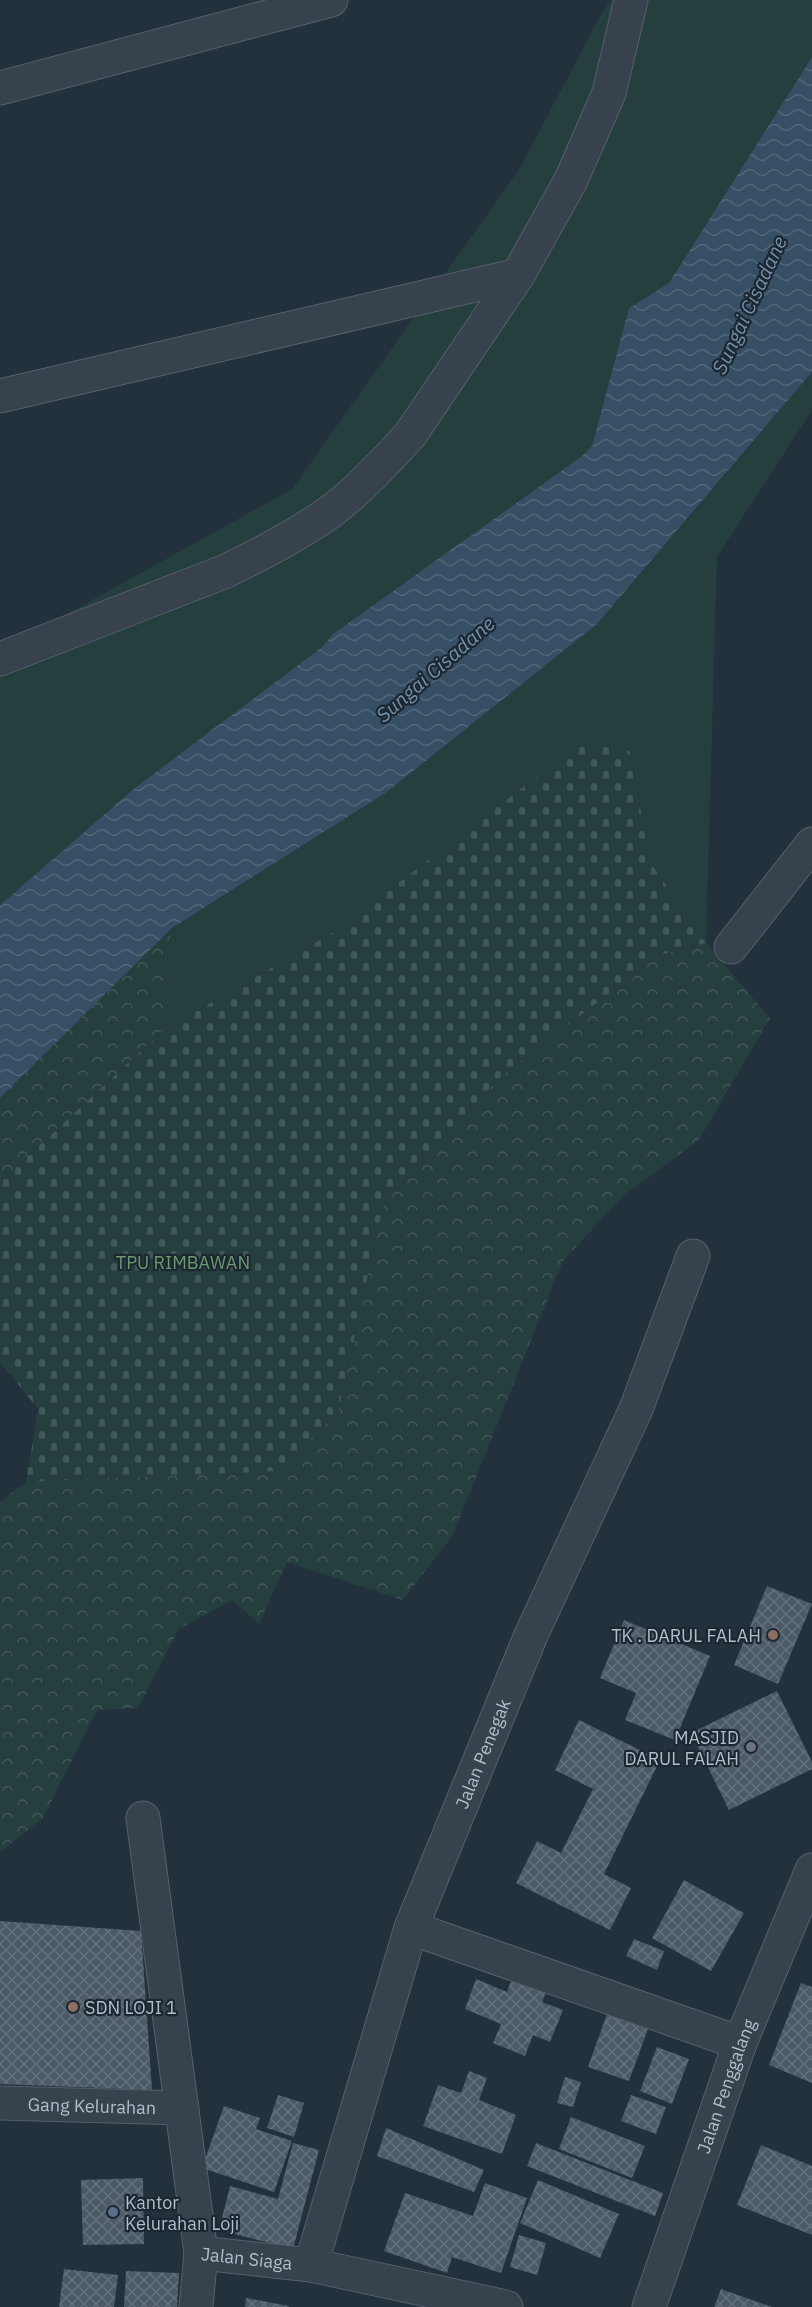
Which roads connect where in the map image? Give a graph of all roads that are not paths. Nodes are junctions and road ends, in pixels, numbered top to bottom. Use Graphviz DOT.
graph roads {
  1 [pos="331,0"];
  2 [pos="631,0"];
  3 [pos="0,88"];
  4 [pos="518,275"];
  5 [pos="0,396"];
  6 [pos="0,659"];
  7 [pos="812,844"];
  8 [pos="731,947"];
  9 [pos="693,1256"];
  10 [pos="143,1818"];
  11 [pos="812,1870"];
  12 [pos="411,1928"];
  13 [pos="740,2043"];
  14 [pos="0,2103"];
  15 [pos="182,2108"];
  16 [pos="201,2253"];
  17 [pos="311,2265"];
  18 [pos="196,2307"];
  19 [pos="506,2307"];
  20 [pos="649,2307"];
  1 -- 3 [label="street"];
  2 -- 4 [label="street"];
  4 -- 5 [label="street"];
  4 -- 6 [label="street"];
  7 -- 8 [label="street"];
  9 -- 12 [label="street, Jalan Penegak"];
  10 -- 15 [label="street"];
  11 -- 13 [label="street, Jalan Penggalang"];
  12 -- 13 [label="street"];
  12 -- 17 [label="street, Jalan Penegak"];
  13 -- 20 [label="street, Jalan Penggalang"];
  14 -- 15 [label="street, Gang Kelurahan"];
  15 -- 16 [label="street"];
  16 -- 17 [label="street, Jalan Siaga"];
  16 -- 18 [label="street, Jalan Siaga"];
  17 -- 19 [label="street, Jalan Siaga"];
}
